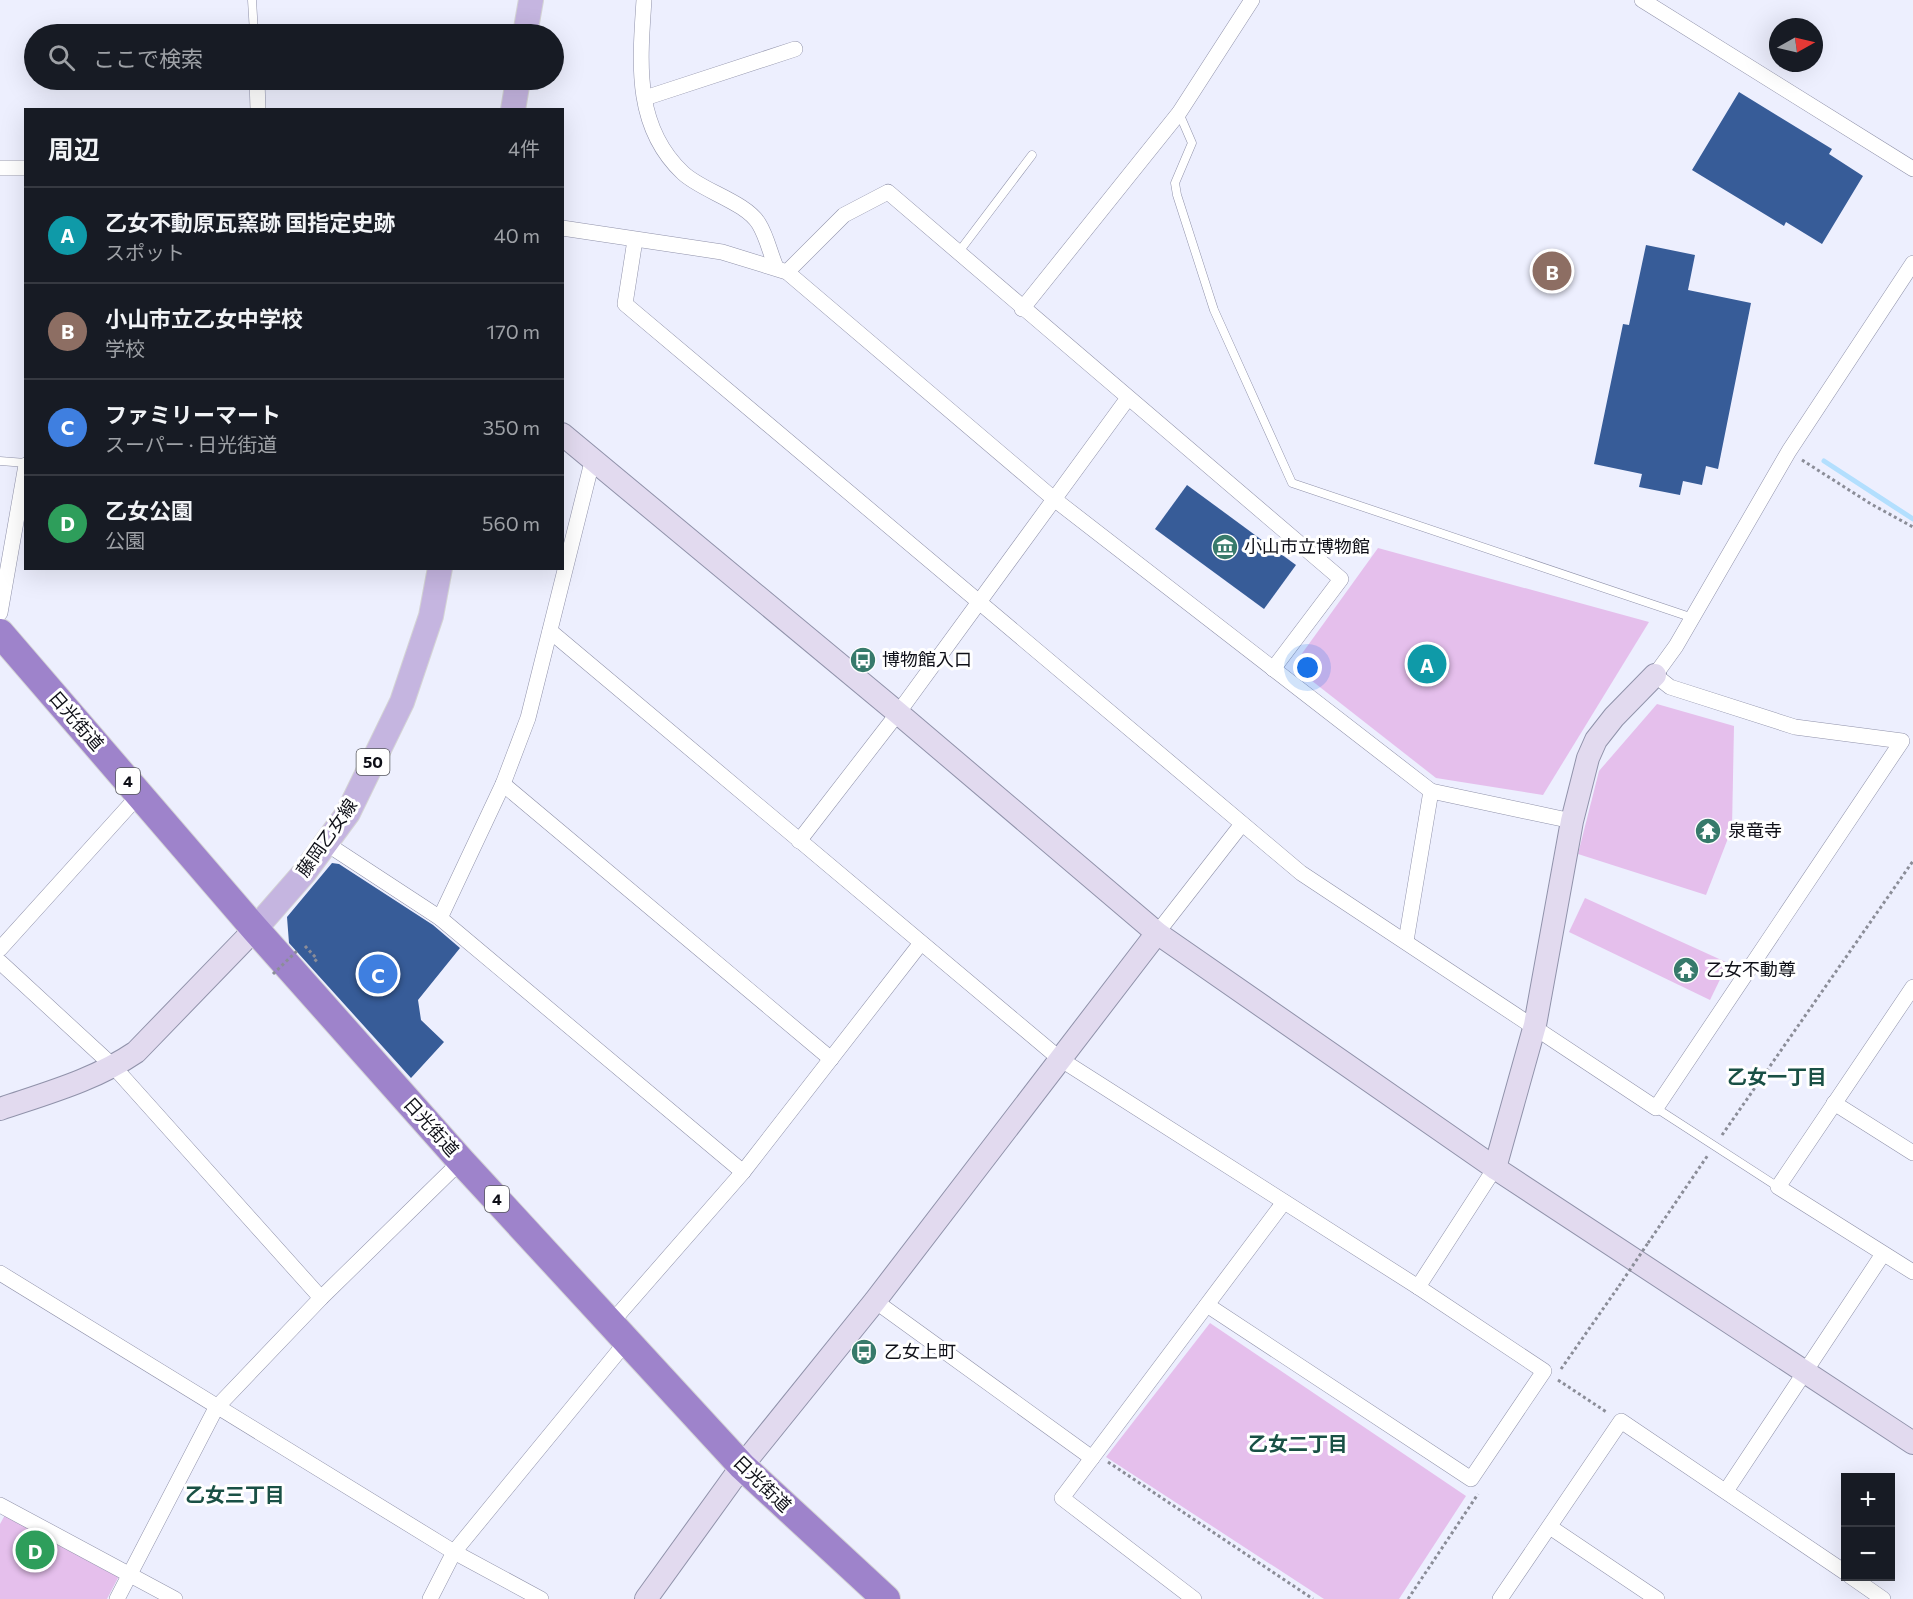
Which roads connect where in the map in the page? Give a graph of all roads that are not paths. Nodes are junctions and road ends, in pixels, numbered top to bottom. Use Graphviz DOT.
graph roads {
  1 [pos="252,0"];
  2 [pos="531,0"];
  3 [pos="644,0"];
  4 [pos="1252,0"];
  5 [pos="1642,0"];
  6 [pos="253,24"];
  7 [pos="527,24"];
  8 [pos="795,49"];
  9 [pos="257,90"];
  10 [pos="516,90"];
  11 [pos="645,98"];
  12 [pos="258,108"];
  13 [pos="513,108"];
  14 [pos="1179,113"];
  15 [pos="1032,155"];
  16 [pos="0,168"];
  17 [pos="24,168"];
  18 [pos="1913,169"];
  19 [pos="564,228"];
  20 [pos="635,240"];
  21 [pos="958,253"];
  22 [pos="1913,263"];
  23 [pos="782,269"];
  24 [pos="1022,309"];
  25 [pos="1128,398"];
  26 [pos="564,436"];
  27 [pos="593,458"];
  28 [pos="0,461"];
  29 [pos="24,464"];
  30 [pos="24,475"];
  31 [pos="1054,499"];
  32 [pos="440,570"];
  33 [pos="980,601"];
  34 [pos="0,613"];
  35 [pos="1693,618"];
  36 [pos="550,631"];
  37 [pos="0,633"];
  38 [pos="1274,669"];
  39 [pos="1655,675"];
  40 [pos="898,713"];
  41 [pos="503,784"];
  42 [pos="1431,791"];
  43 [pos="139,795"];
  44 [pos="1572,821"];
  45 [pos="1242,824"];
  46 [pos="799,841"];
  47 [pos="327,844"];
  48 [pos="440,918"];
  49 [pos="255,929"];
  50 [pos="1157,933"];
  51 [pos="1406,941"];
  52 [pos="921,943"];
  53 [pos="0,949"];
  54 [pos="0,962"];
  55 [pos="1913,987"];
  56 [pos="1535,1025"];
  57 [pos="831,1059"];
  58 [pos="1060,1059"];
  59 [pos="114,1067"];
  60 [pos="1834,1103"];
  61 [pos="1656,1108"];
  62 [pos="0,1109"];
  63 [pos="1913,1153"];
  64 [pos="461,1161"];
  65 [pos="1495,1168"];
  66 [pos="743,1172"];
  67 [pos="1778,1186"];
  68 [pos="1284,1202"];
  69 [pos="1883,1254"];
  70 [pos="1913,1272"];
  71 [pos="3,1278"];
  72 [pos="1418,1287"];
  73 [pos="321,1298"];
  74 [pos="874,1301"];
  75 [pos="1207,1305"];
  76 [pos="619,1332"];
  77 [pos="1804,1373"];
  78 [pos="216,1408"];
  79 [pos="1913,1443"];
  80 [pos="1094,1456"];
  81 [pos="742,1466"];
  82 [pos="1726,1491"];
  83 [pos="0,1505"];
  84 [pos="1550,1527"];
  85 [pos="454,1552"];
  86 [pos="1841,1571"];
  87 [pos="129,1574"];
  88 [pos="1857,1581"];
  89 [pos="117,1599"];
  90 [pos="175,1599"];
  91 [pos="430,1599"];
  92 [pos="542,1599"];
  93 [pos="646,1599"];
  94 [pos="886,1599"];
  95 [pos="1194,1599"];
  96 [pos="1500,1599"];
  97 [pos="1657,1599"];
  98 [pos="1883,1599"];
  1 -- 6 [label="lane"];
  2 -- 7 [label="main road"];
  3 -- 11 [label="street"];
  4 -- 14 [label="street"];
  5 -- 18 [label="street"];
  8 -- 11 [label="street"];
  9 -- 12 [label="street"];
  10 -- 13 [label="main road"];
  11 -- 23 [label="street"];
  14 -- 24 [label="street"];
  14 -- 35 [label="lane"];
  15 -- 21 [label="lane"];
  16 -- 17 [label="street"];
  19 -- 20 [label="street"];
  20 -- 23 [label="street"];
  20 -- 33 [label="street"];
  21 -- 23 [label="street"];
  21 -- 24 [label="street"];
  22 -- 35 [label="street"];
  23 -- 31 [label="street"];
  24 -- 25 [label="street"];
  25 -- 31 [label="street"];
  25 -- 38 [label="street"];
  26 -- 27 [label="street"];
  27 -- 36 [label="street"];
  27 -- 40 [label="street"];
  28 -- 29 [label="lane"];
  30 -- 34 [label="street"];
  31 -- 33 [label="street"];
  31 -- 38 [label="street"];
  32 -- 47 [label="main road, 藤岡乙女線 / 50"];
  33 -- 40 [label="street"];
  33 -- 45 [label="street"];
  35 -- 39 [label="street"];
  36 -- 41 [label="street"];
  36 -- 46 [label="street"];
  37 -- 43 [label="highway, 日光街道 / 4"];
  38 -- 42 [label="street"];
  39 -- 44 [label="street"];
  39 -- 61 [label="street"];
  40 -- 46 [label="street"];
  40 -- 50 [label="street"];
  41 -- 48 [label="street"];
  41 -- 57 [label="street"];
  42 -- 44 [label="street"];
  42 -- 51 [label="street"];
  43 -- 49 [label="highway, 日光街道 / 4"];
  43 -- 53 [label="street"];
  44 -- 56 [label="street"];
  45 -- 50 [label="street"];
  45 -- 51 [label="street"];
  46 -- 52 [label="street"];
  47 -- 48 [label="street"];
  47 -- 49 [label="main road, 藤岡乙女線 / 50"];
  48 -- 66 [label="street"];
  49 -- 59 [label="street"];
  49 -- 64 [label="highway, 日光街道 / 4"];
  50 -- 58 [label="street"];
  50 -- 65 [label="street"];
  51 -- 56 [label="street"];
  52 -- 57 [label="street"];
  52 -- 58 [label="street"];
  54 -- 59 [label="street"];
  55 -- 60 [label="street"];
  56 -- 61 [label="street"];
  56 -- 65 [label="street"];
  57 -- 66 [label="street"];
  58 -- 68 [label="street"];
  58 -- 74 [label="street"];
  59 -- 62 [label="street"];
  59 -- 73 [label="street"];
  60 -- 63 [label="street"];
  60 -- 67 [label="street"];
  61 -- 67 [label="lane"];
  64 -- 73 [label="street"];
  64 -- 76 [label="highway, 日光街道 / 4"];
  65 -- 72 [label="street"];
  65 -- 77 [label="street"];
  66 -- 76 [label="street"];
  67 -- 69 [label="street"];
  68 -- 72 [label="street"];
  68 -- 75 [label="street"];
  69 -- 70 [label="street"];
  69 -- 77 [label="street"];
  71 -- 78 [label="street"];
  72 -- 75 [label="street"];
  73 -- 78 [label="street"];
  74 -- 80 [label="street"];
  74 -- 81 [label="street"];
  75 -- 80 [label="street"];
  76 -- 81 [label="highway, 日光街道 / 4"];
  76 -- 85 [label="street"];
  77 -- 79 [label="street"];
  77 -- 82 [label="street"];
  78 -- 85 [label="street"];
  78 -- 87 [label="street"];
  80 -- 95 [label="street"];
  81 -- 93 [label="street"];
  81 -- 94 [label="highway, 日光街道 / 4"];
  82 -- 84 [label="street"];
  82 -- 86 [label="street"];
  83 -- 87 [label="street"];
  84 -- 96 [label="street"];
  84 -- 97 [label="street"];
  85 -- 91 [label="street"];
  85 -- 92 [label="street"];
  87 -- 89 [label="street"];
  87 -- 90 [label="street"];
  88 -- 98 [label="street"];
}
